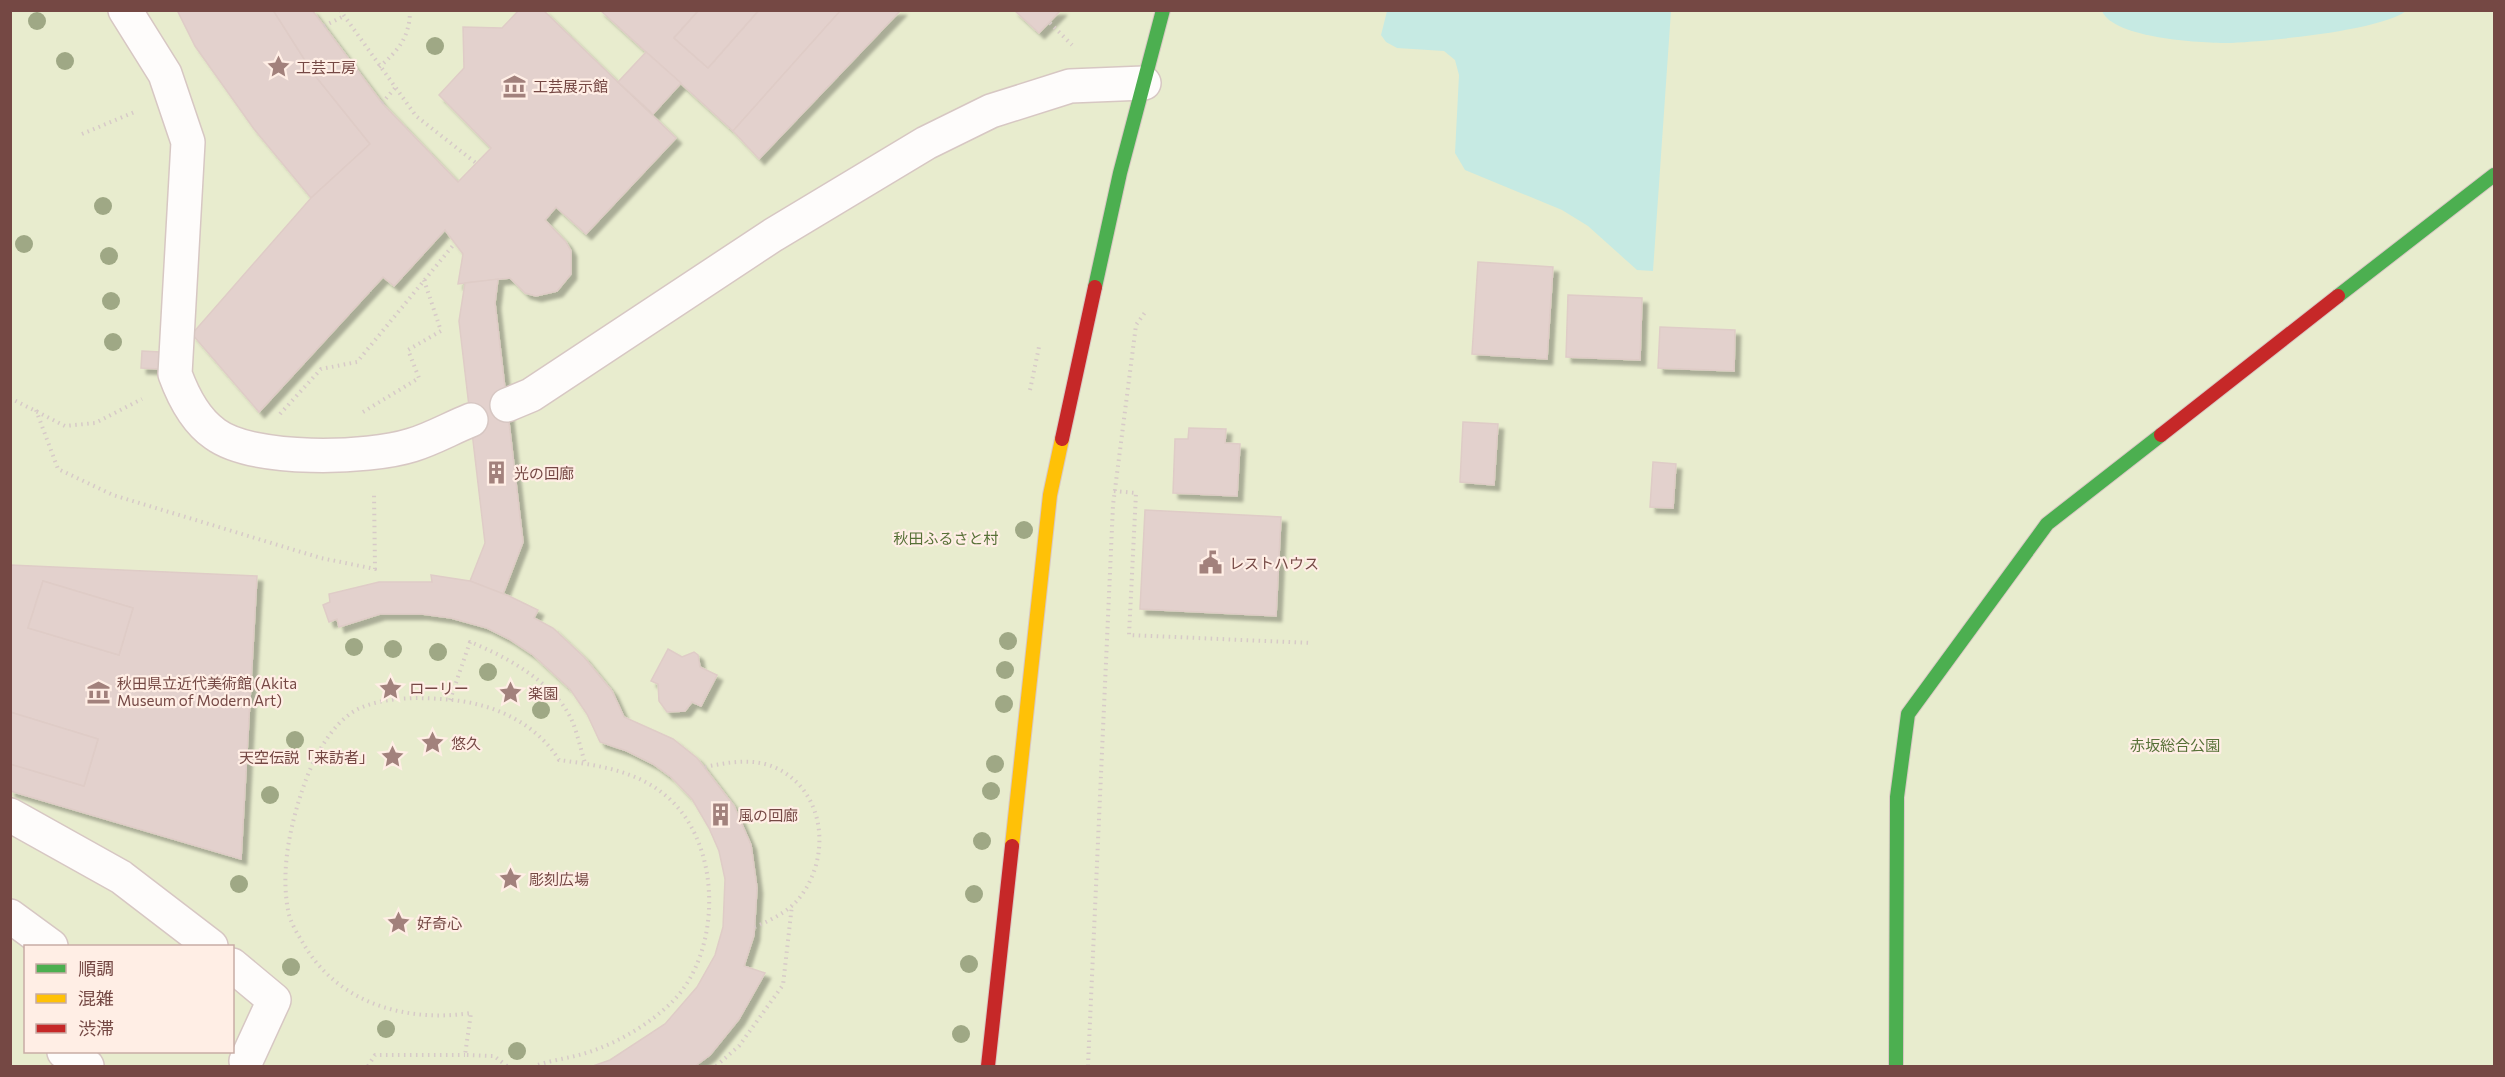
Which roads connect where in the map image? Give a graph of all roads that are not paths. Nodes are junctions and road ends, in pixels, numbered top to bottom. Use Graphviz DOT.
graph roads {
  1 [pos="125,10"];
  2 [pos="1163,10"];
  3 [pos="1144,83"];
  4 [pos="2494,175"];
  5 [pos="507,405"];
  6 [pos="471,420"];
  7 [pos="10,815"];
  8 [pos="10,916"];
  9 [pos="50,945"];
  10 [pos="210,945"];
  11 [pos="234,967"];
  12 [pos="66,1053"];
  13 [pos="244,1060"];
  14 [pos="87,1066"];
  15 [pos="988,1066"];
  16 [pos="1896,1066"];
  1 -- 6 [label="street"];
  2 -- 3 [label="street"];
  3 -- 5 [label="street"];
  3 -- 15 [label="street"];
  4 -- 16 [label="street"];
  7 -- 10 [label="street"];
  8 -- 9 [label="street"];
  11 -- 13 [label="street"];
  12 -- 14 [label="street"];
}
